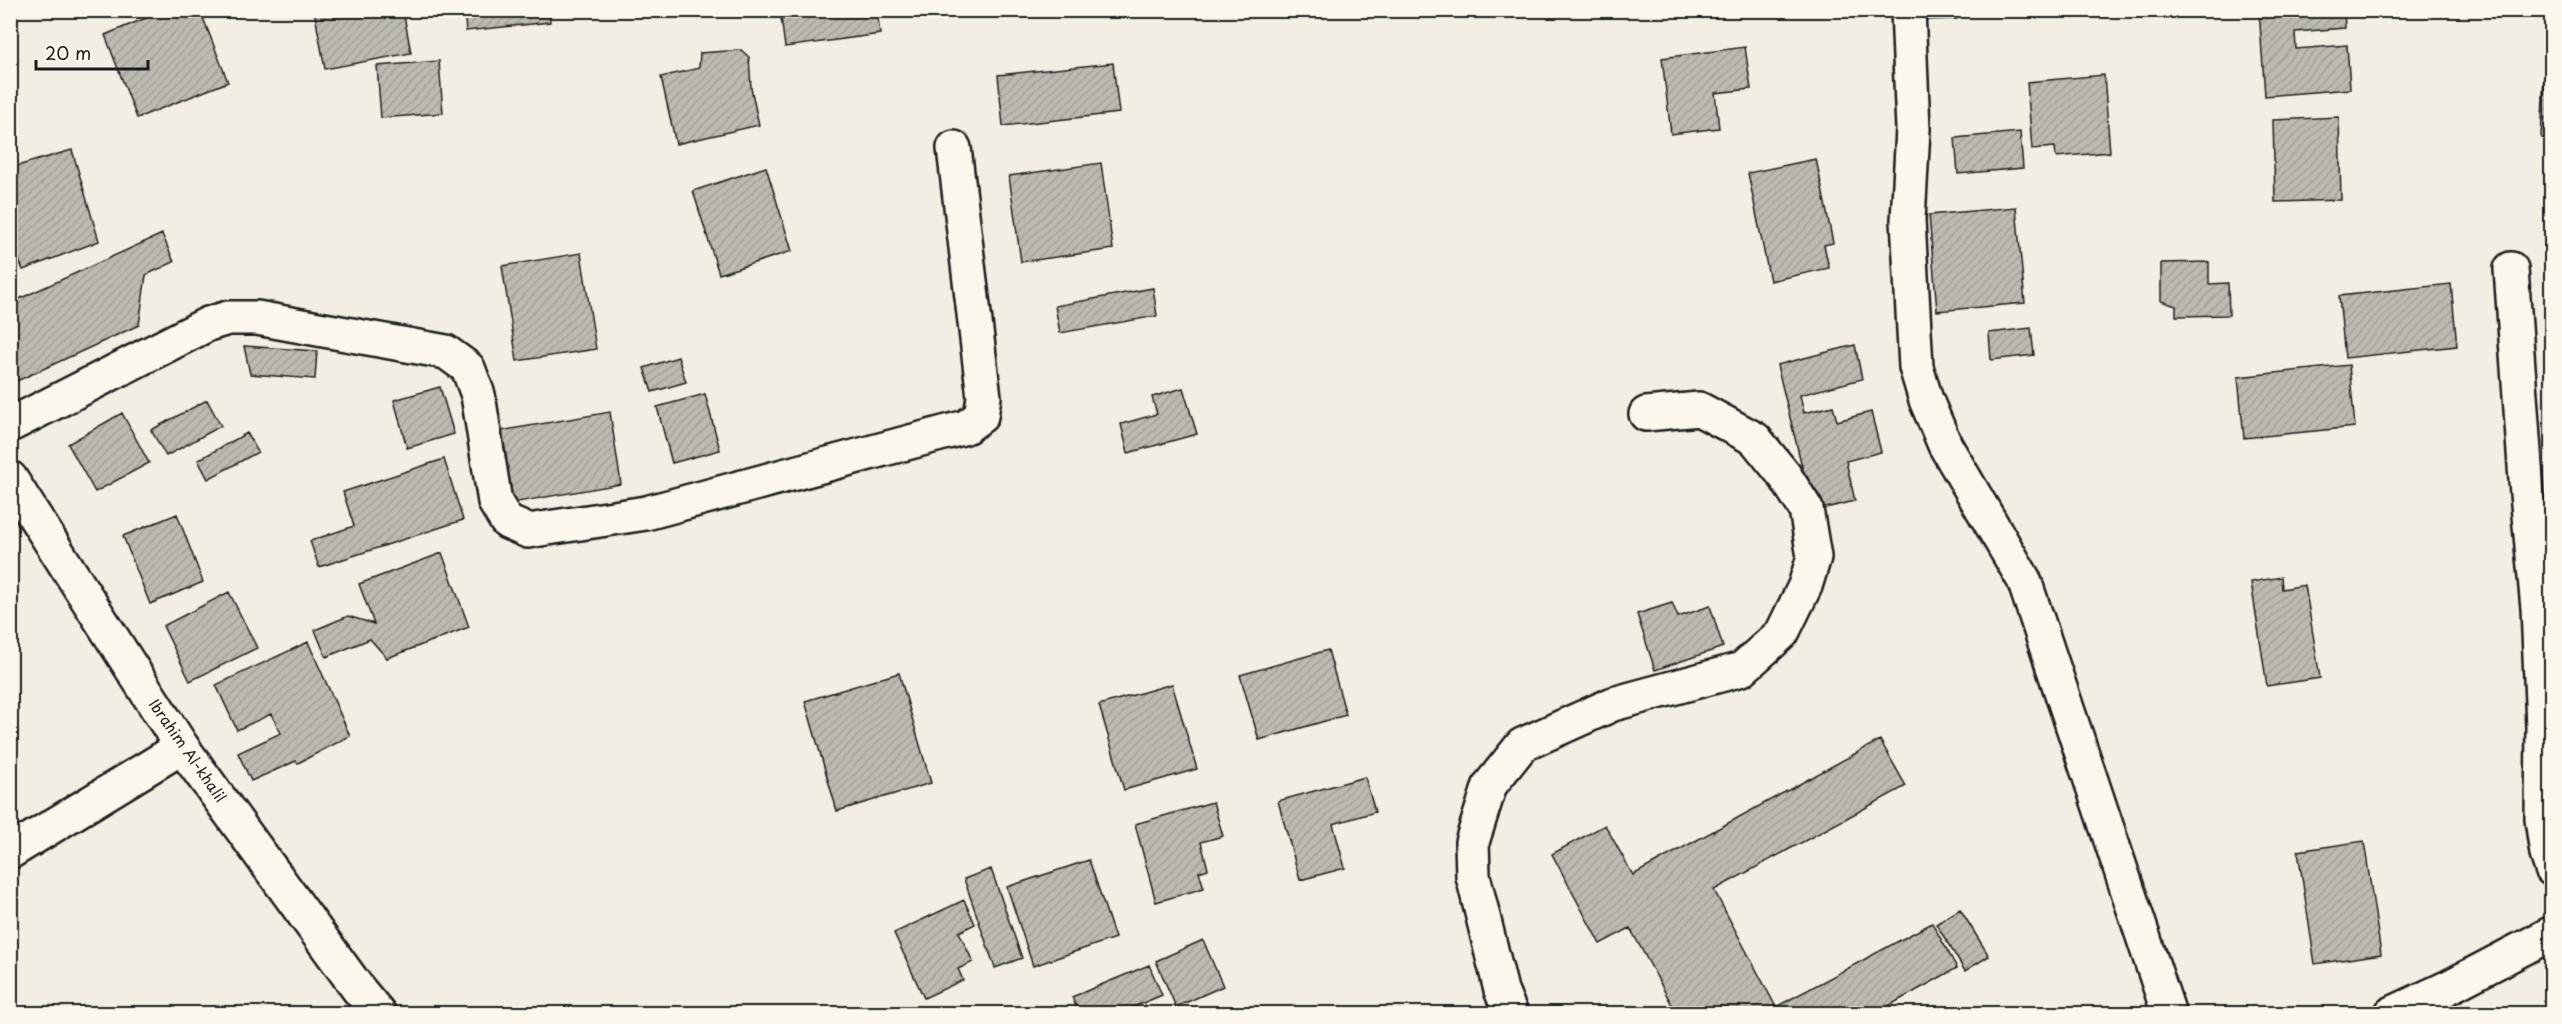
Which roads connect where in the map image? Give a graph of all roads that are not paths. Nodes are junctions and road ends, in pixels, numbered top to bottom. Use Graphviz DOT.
graph roads {
  1 [pos="1908,10"];
  2 [pos="954,148"];
  3 [pos="2511,269"];
  4 [pos="1646,414"];
  5 [pos="10,426"];
  6 [pos="10,478"];
  7 [pos="182,747"];
  8 [pos="10,852"];
  9 [pos="2552,869"];
  10 [pos="2552,933"];
  11 [pos="379,1014"];
  12 [pos="1511,1014"];
  13 [pos="2169,1014"];
  14 [pos="2391,1014"];
  1 -- 13 [label="street"];
  2 -- 5 [label="street"];
  3 -- 9 [label="street"];
  4 -- 12 [label="street"];
  6 -- 7 [label="street, Ibrahim Al-khalil"];
  7 -- 8 [label="street"];
  7 -- 11 [label="street, Ibrahim Al-khalil"];
  10 -- 14 [label="street"];
}
